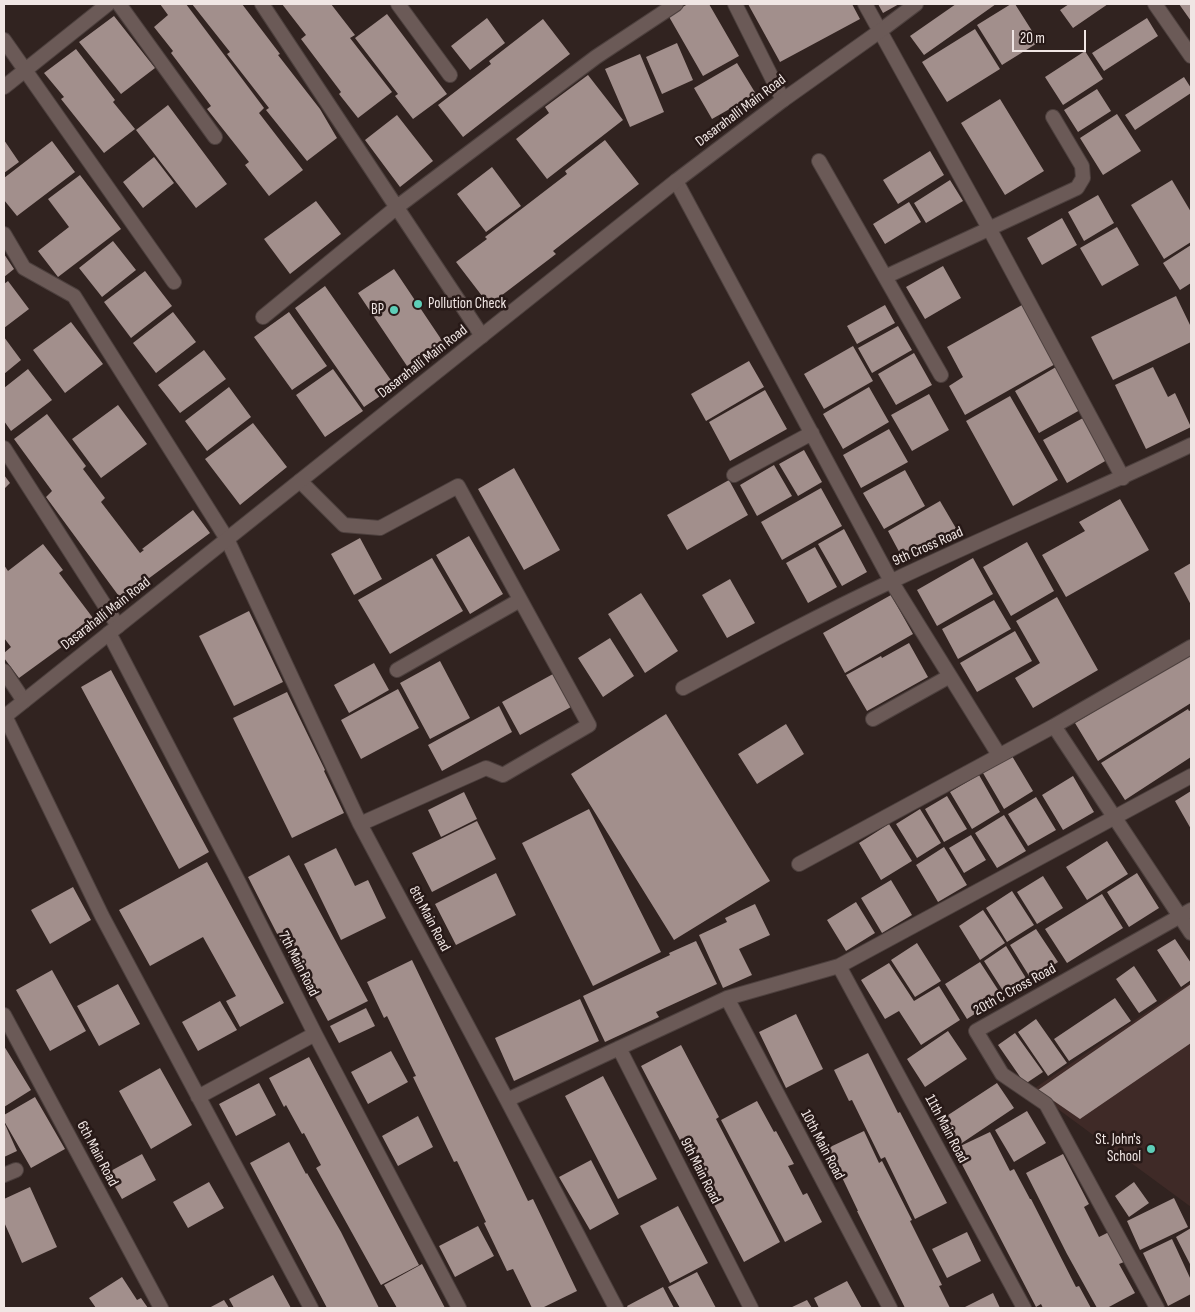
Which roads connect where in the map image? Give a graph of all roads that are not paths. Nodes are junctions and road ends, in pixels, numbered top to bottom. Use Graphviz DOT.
graph roads {
  1 [pos="108,4"];
  2 [pos="119,4"];
  3 [pos="262,4"];
  4 [pos="398,4"];
  5 [pos="676,4"];
  6 [pos="734,4"];
  7 [pos="865,4"];
  8 [pos="916,4"];
  9 [pos="1155,4"];
  10 [pos="880,31"];
  11 [pos="4,40"];
  12 [pos="1191,56"];
  13 [pos="25,71"];
  14 [pos="450,75"];
  15 [pos="4,87"];
  16 [pos="783,100"];
  17 [pos="1053,117"];
  18 [pos="215,136"];
  19 [pos="819,161"];
  20 [pos="676,181"];
  21 [pos="397,207"];
  22 [pos="990,230"];
  23 [pos="4,234"];
  24 [pos="885,277"];
  25 [pos="174,282"];
  26 [pos="263,317"];
  27 [pos="482,336"];
  28 [pos="941,375"];
  29 [pos="812,433"];
  30 [pos="1191,445"];
  31 [pos="4,448"];
  32 [pos="734,475"];
  33 [pos="1123,478"];
  34 [pos="300,481"];
  35 [pos="227,539"];
  36 [pos="891,581"];
  37 [pos="520,600"];
  38 [pos="113,630"];
  39 [pos="1191,647"];
  40 [pos="397,670"];
  41 [pos="4,671"];
  42 [pos="950,676"];
  43 [pos="683,688"];
  44 [pos="24,701"];
  45 [pos="4,716"];
  46 [pos="873,719"];
  47 [pos="1054,726"];
  48 [pos="999,755"];
  49 [pos="1191,776"];
  50 [pos="1115,817"];
  51 [pos="360,824"];
  52 [pos="799,864"];
  53 [pos="1186,913"];
  54 [pos="1191,933"];
  55 [pos="839,966"];
  56 [pos="726,998"];
  57 [pos="4,1015"];
  58 [pos="315,1034"];
  59 [pos="619,1048"];
  60 [pos="198,1097"];
  61 [pos="508,1100"];
  62 [pos="161,1308"];
  63 [pos="311,1308"];
  64 [pos="459,1308"];
  65 [pos="616,1308"];
  66 [pos="751,1308"];
  67 [pos="890,1308"];
  68 [pos="1024,1308"];
  69 [pos="1157,1308"];
  1 -- 13 [label="street"];
  2 -- 18 [label="street"];
  3 -- 21 [label="street"];
  4 -- 14 [label="street"];
  5 -- 21 [label="street"];
  6 -- 16 [label="street"];
  7 -- 10 [label="street"];
  8 -- 10 [label="street, Dasarahalli Main Road"];
  9 -- 12 [label="street"];
  10 -- 16 [label="street, Dasarahalli Main Road"];
  10 -- 22 [label="street"];
  11 -- 13 [label="street"];
  13 -- 15 [label="street"];
  13 -- 25 [label="street"];
  16 -- 20 [label="street, Dasarahalli Main Road"];
  17 -- 22 [label="street"];
  19 -- 24 [label="street"];
  20 -- 27 [label="street, Dasarahalli Main Road"];
  20 -- 29 [label="street"];
  21 -- 26 [label="street"];
  21 -- 27 [label="street"];
  22 -- 24 [label="street"];
  22 -- 33 [label="street"];
  23 -- 35 [label="street, 8th Main Road"];
  24 -- 28 [label="street"];
  27 -- 34 [label="street, Dasarahalli Main Road"];
  29 -- 32 [label="street"];
  29 -- 36 [label="street"];
  30 -- 33 [label="street, 9th Cross Road"];
  31 -- 38 [label="street, 7th Main Road"];
  33 -- 36 [label="street, 9th Cross Road"];
  34 -- 35 [label="street, Dasarahalli Main Road"];
  34 -- 37 [label="street"];
  35 -- 38 [label="street, Dasarahalli Main Road"];
  35 -- 51 [label="street, 8th Main Road"];
  36 -- 42 [label="street"];
  36 -- 43 [label="street, 9th Cross Road"];
  37 -- 40 [label="street"];
  37 -- 51 [label="street"];
  38 -- 44 [label="street, Dasarahalli Main Road"];
  38 -- 58 [label="street, 7th Main Road"];
  39 -- 47 [label="street"];
  41 -- 44 [label="street"];
  42 -- 46 [label="street"];
  42 -- 48 [label="street"];
  44 -- 45 [label="street, Dasarahalli Main Road"];
  45 -- 60 [label="street"];
  47 -- 48 [label="street"];
  47 -- 50 [label="street"];
  48 -- 52 [label="street"];
  49 -- 50 [label="street"];
  50 -- 53 [label="street"];
  50 -- 55 [label="street"];
  51 -- 61 [label="street, 8th Main Road"];
  53 -- 54 [label="street"];
  53 -- 69 [label="street, 20th C Cross Road"];
  55 -- 56 [label="street"];
  55 -- 68 [label="street, 11th Main Road"];
  56 -- 59 [label="street"];
  56 -- 67 [label="street, 10th Main Road"];
  57 -- 62 [label="street, 6th Main Road"];
  58 -- 60 [label="street"];
  58 -- 64 [label="street, 7th Main Road"];
  59 -- 61 [label="street"];
  59 -- 66 [label="street, 9th Main Road"];
  60 -- 63 [label="street"];
  61 -- 65 [label="street, 8th Main Road"];
}
